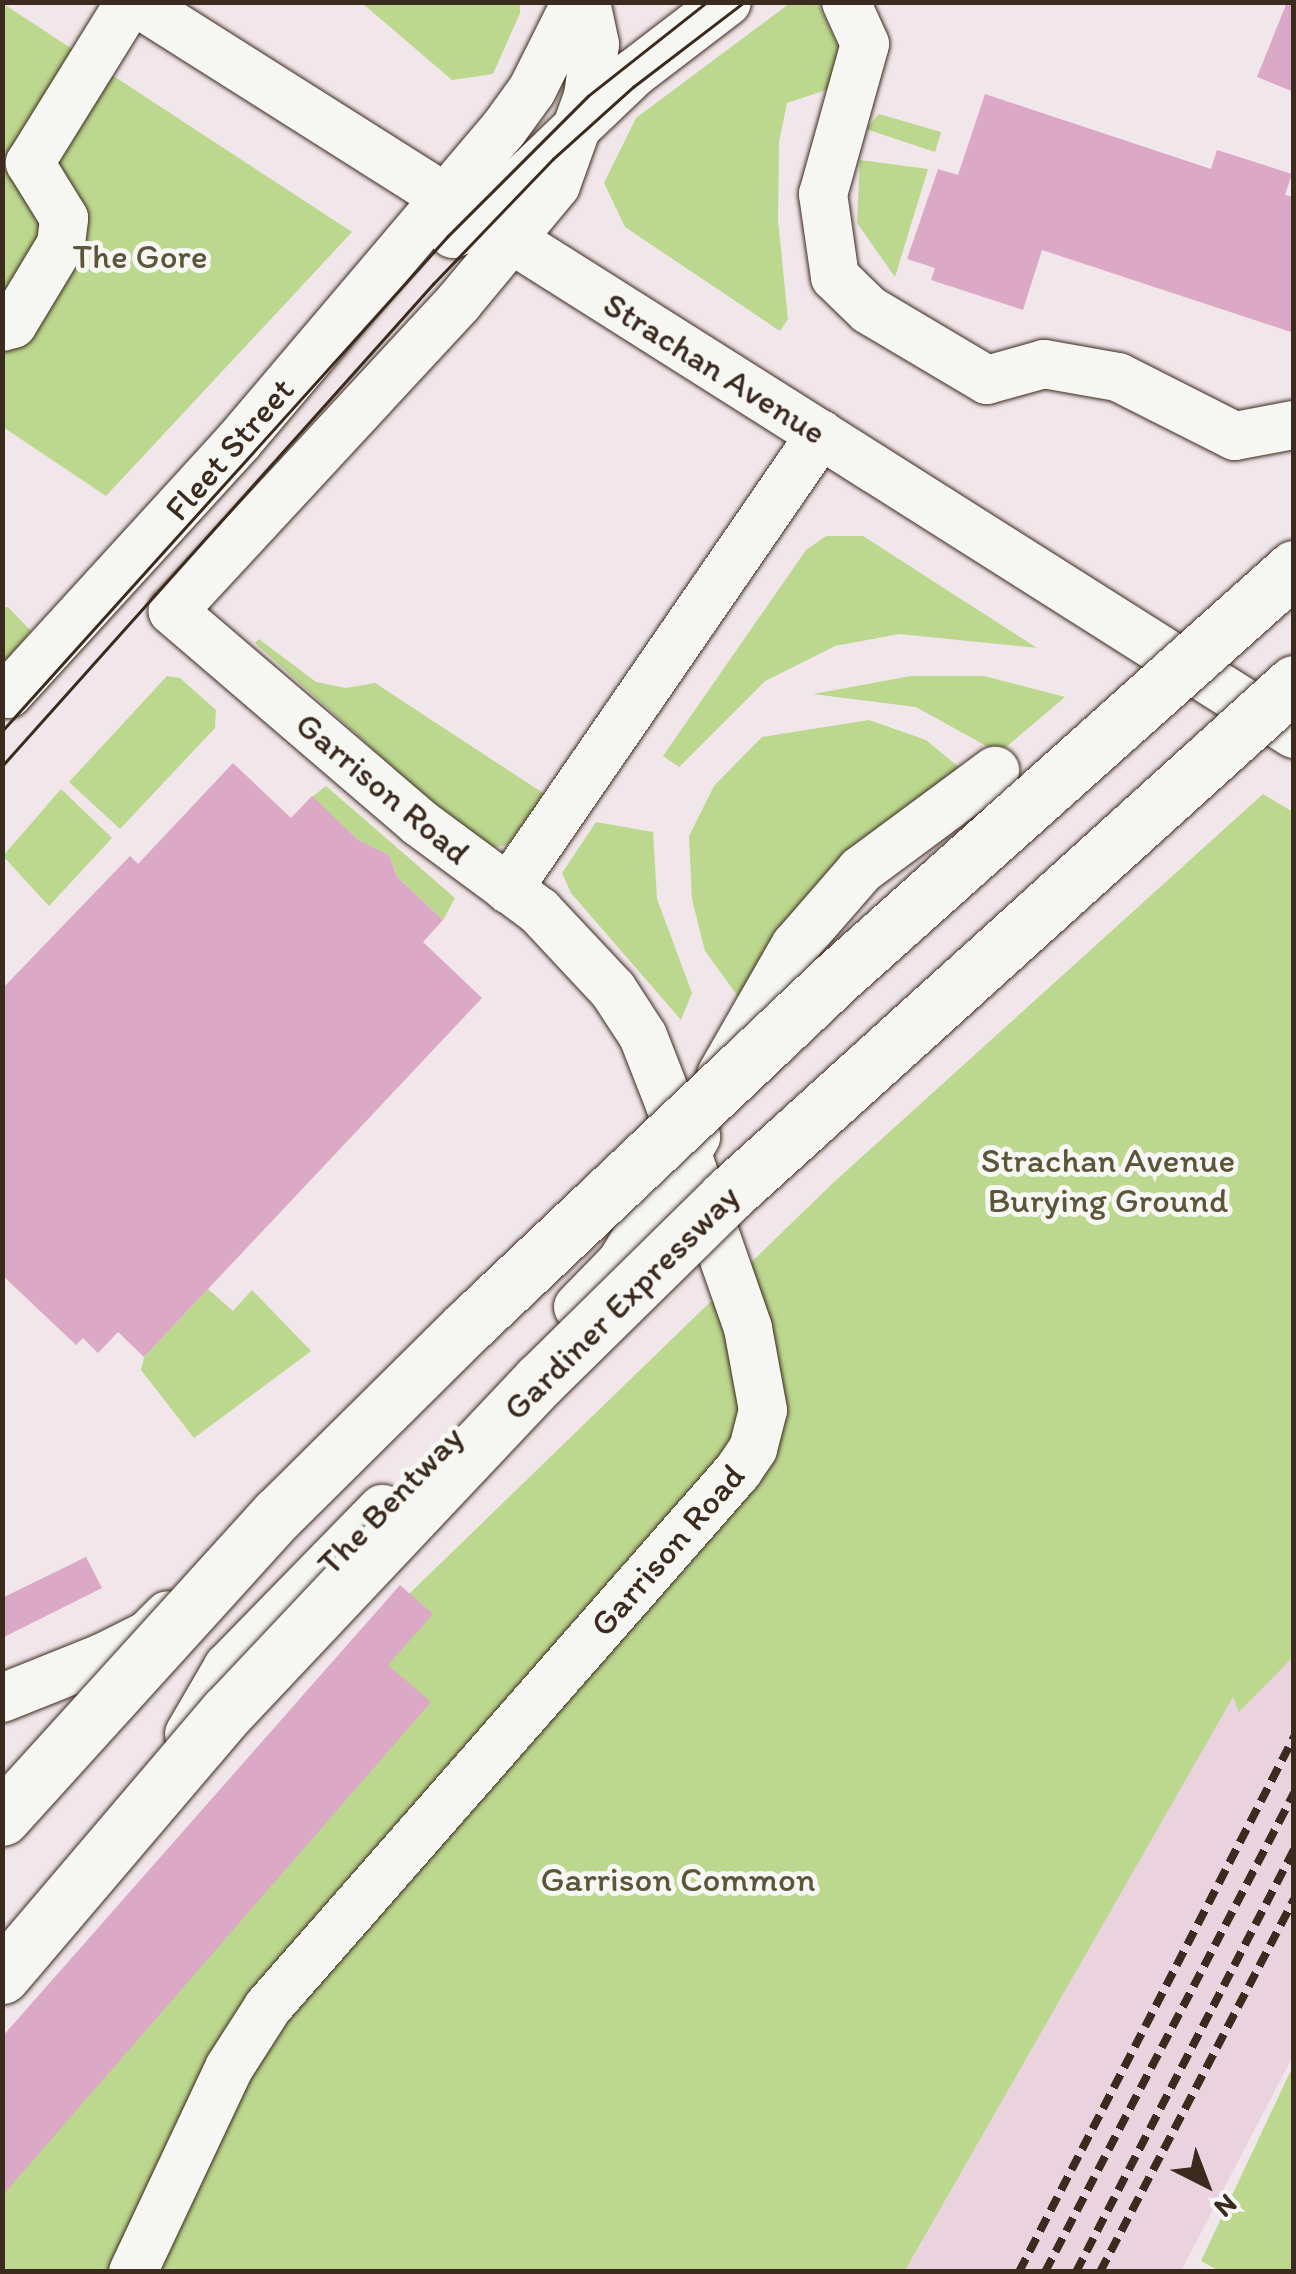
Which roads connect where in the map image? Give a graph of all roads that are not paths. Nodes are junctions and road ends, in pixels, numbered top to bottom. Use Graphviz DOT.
graph roads {
  1 [pos="133,2"];
  2 [pos="576,2"];
  3 [pos="586,2"];
  4 [pos="727,2"];
  5 [pos="846,2"];
  6 [pos="584,116"];
  7 [pos="16,162"];
  8 [pos="478,219"];
  9 [pos="2,327"];
  10 [pos="1294,426"];
  11 [pos="822,434"];
  12 [pos="1294,568"];
  13 [pos="173,611"];
  14 [pos="1294,683"];
  15 [pos="5,692"];
  16 [pos="1294,734"];
  17 [pos="995,771"];
  18 [pos="508,889"];
  19 [pos="665,1092"];
  20 [pos="688,1159"];
  21 [pos="2,1698"];
  22 [pos="2,1818"];
  23 [pos="2,1956"];
  24 [pos="2,1976"];
  25 [pos="133,2272"];
  1 -- 7 [label="street"];
  1 -- 8 [label="street, Strachan Avenue"];
  2 -- 8 [label="street"];
  3 -- 6 [label="street"];
  4 -- 6 [label="street"];
  5 -- 10 [label="street"];
  6 -- 8 [label="street"];
  7 -- 9 [label="street"];
  8 -- 11 [label="street, Strachan Avenue"];
  8 -- 13 [label="street, Fleet Street"];
  8 -- 15 [label="street, Fleet Street"];
  11 -- 16 [label="street, Strachan Avenue"];
  11 -- 18 [label="street"];
  12 -- 22 [label="highway, bridge"];
  13 -- 18 [label="street, Garrison Road"];
  14 -- 24 [label="highway, Gardiner Expressway, bridge"];
  17 -- 20 [label="street, The Bentway"];
  18 -- 19 [label="street, Garrison Road"];
  19 -- 20 [label="street, Garrison Road"];
  19 -- 21 [label="street"];
  20 -- 23 [label="street, The Bentway"];
  20 -- 25 [label="street, Garrison Road"];
}
